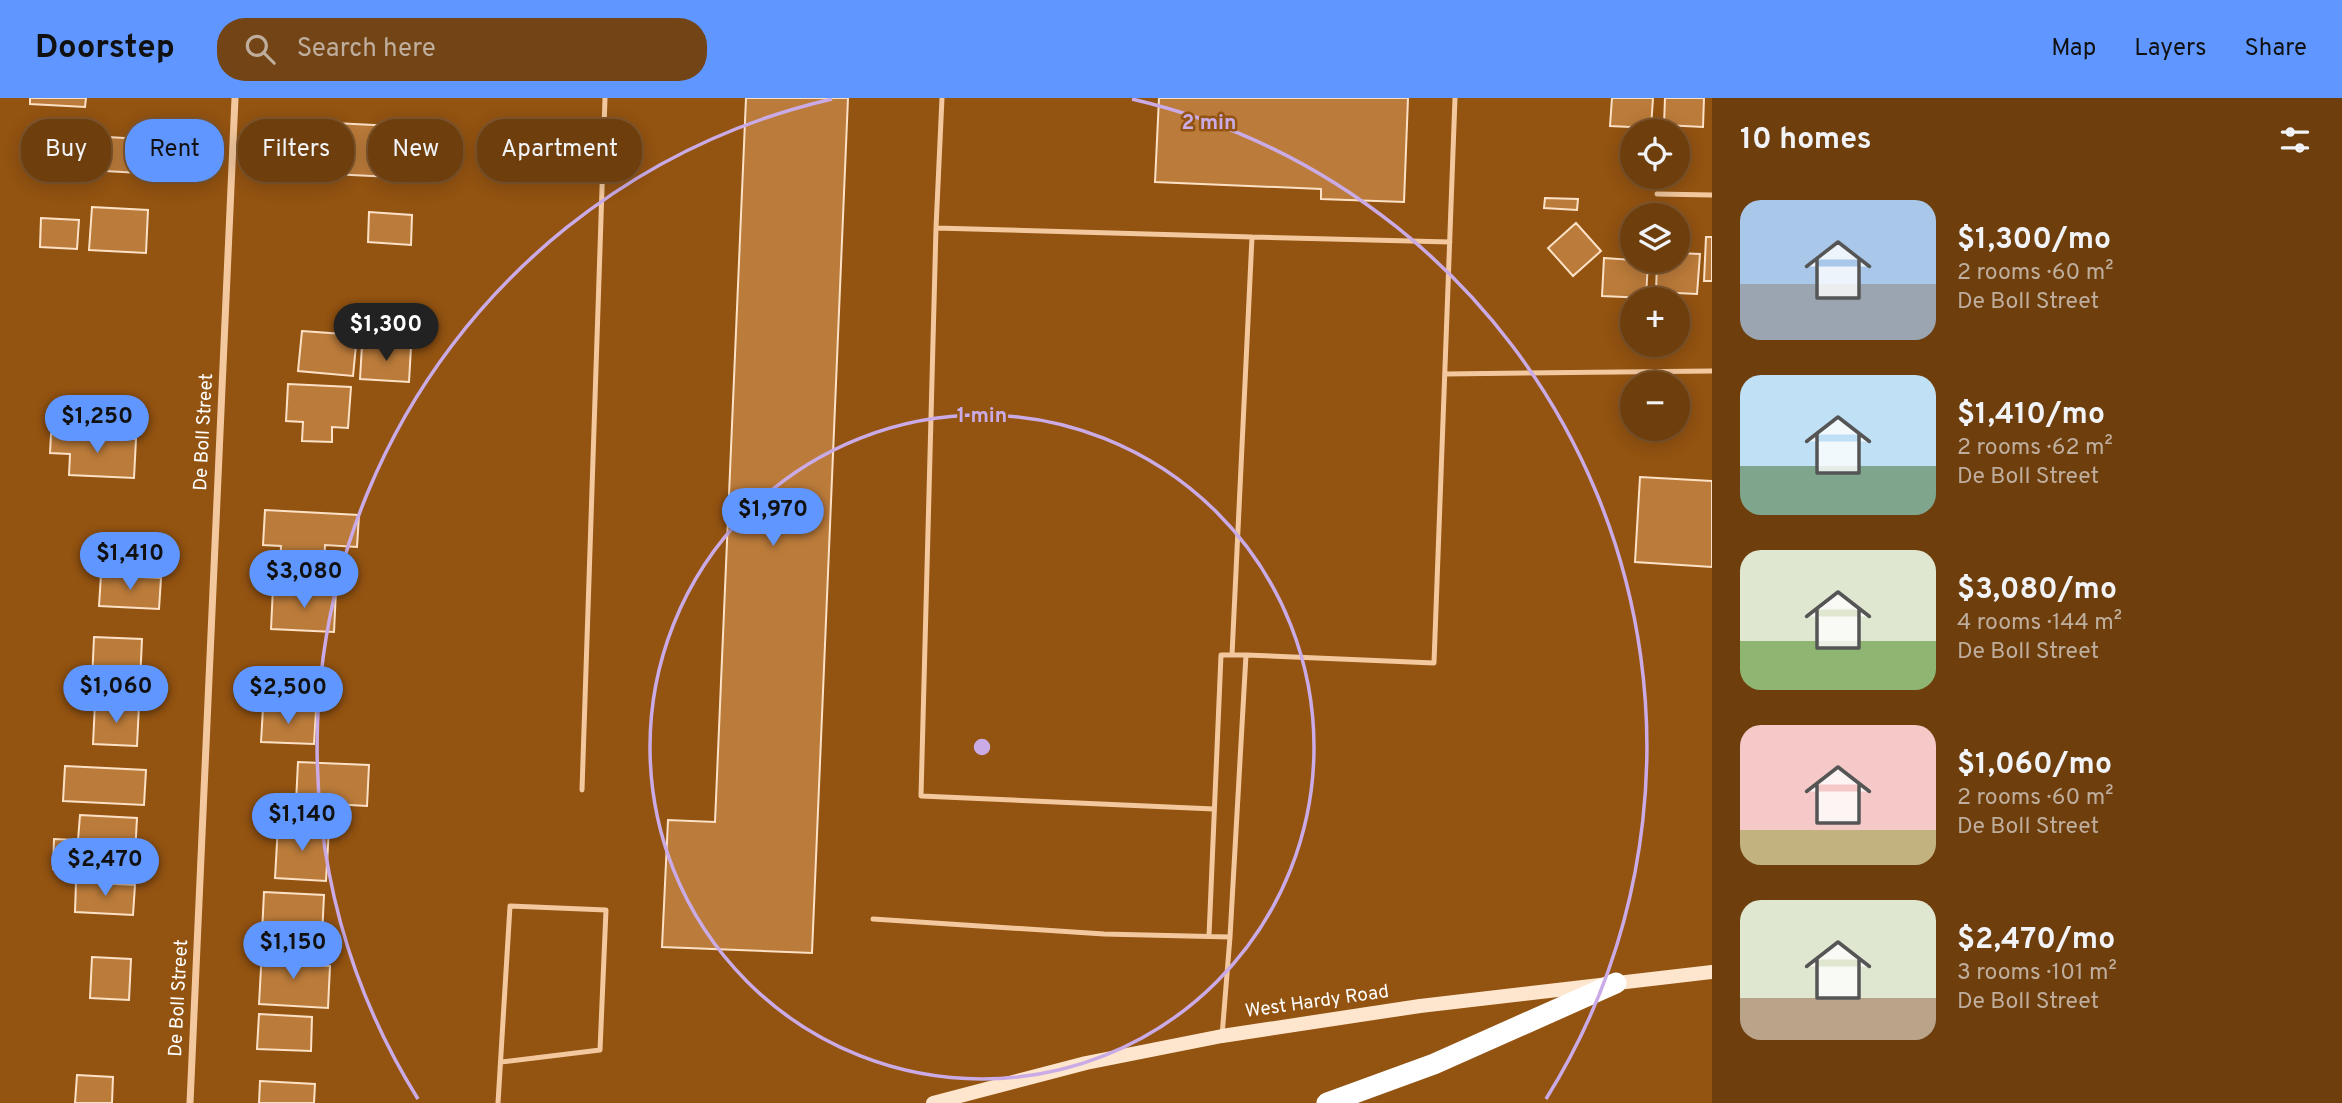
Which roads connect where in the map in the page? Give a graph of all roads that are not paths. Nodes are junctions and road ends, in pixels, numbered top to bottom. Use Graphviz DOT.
graph roads {
  1 [pos="235,98"];
  2 [pos="605,98"];
  3 [pos="942,98"];
  4 [pos="1455,98"];
  5 [pos="1657,194"];
  6 [pos="1712,195"];
  7 [pos="936,228"];
  8 [pos="1252,237"];
  9 [pos="1450,242"];
  10 [pos="1712,371"];
  11 [pos="1445,374"];
  12 [pos="1232,655"];
  13 [pos="1246,655"];
  14 [pos="582,790"];
  15 [pos="1214,809"];
  16 [pos="873,919"];
  17 [pos="1209,936"];
  18 [pos="1230,937"];
  19 [pos="1712,972"];
  20 [pos="1616,983"];
  21 [pos="1222,1036"];
  22 [pos="500,1062"];
  23 [pos="190,1103"];
  24 [pos="498,1103"];
  25 [pos="933,1103"];
  26 [pos="1327,1103"];
  1 -- 23 [label="street, De Boll Street"];
  2 -- 14 [label="lane"];
  3 -- 7 [label="lane"];
  4 -- 9 [label="lane"];
  5 -- 6 [label="lane"];
  7 -- 8 [label="lane"];
  7 -- 15 [label="lane"];
  8 -- 9 [label="lane"];
  8 -- 12 [label="lane"];
  9 -- 11 [label="lane"];
  10 -- 11 [label="lane"];
  11 -- 13 [label="lane"];
  12 -- 13 [label="lane"];
  12 -- 15 [label="lane"];
  13 -- 18 [label="lane"];
  15 -- 17 [label="lane"];
  16 -- 17 [label="lane"];
  17 -- 18 [label="lane"];
  18 -- 21 [label="lane"];
  19 -- 20 [label="main road, West Hardy Road"];
  20 -- 21 [label="main road, West Hardy Road"];
  20 -- 26 [label="highway"];
  21 -- 25 [label="main road, West Hardy Road"];
  22 -- 22 [label="lane"];
  22 -- 24 [label="lane"];
}
